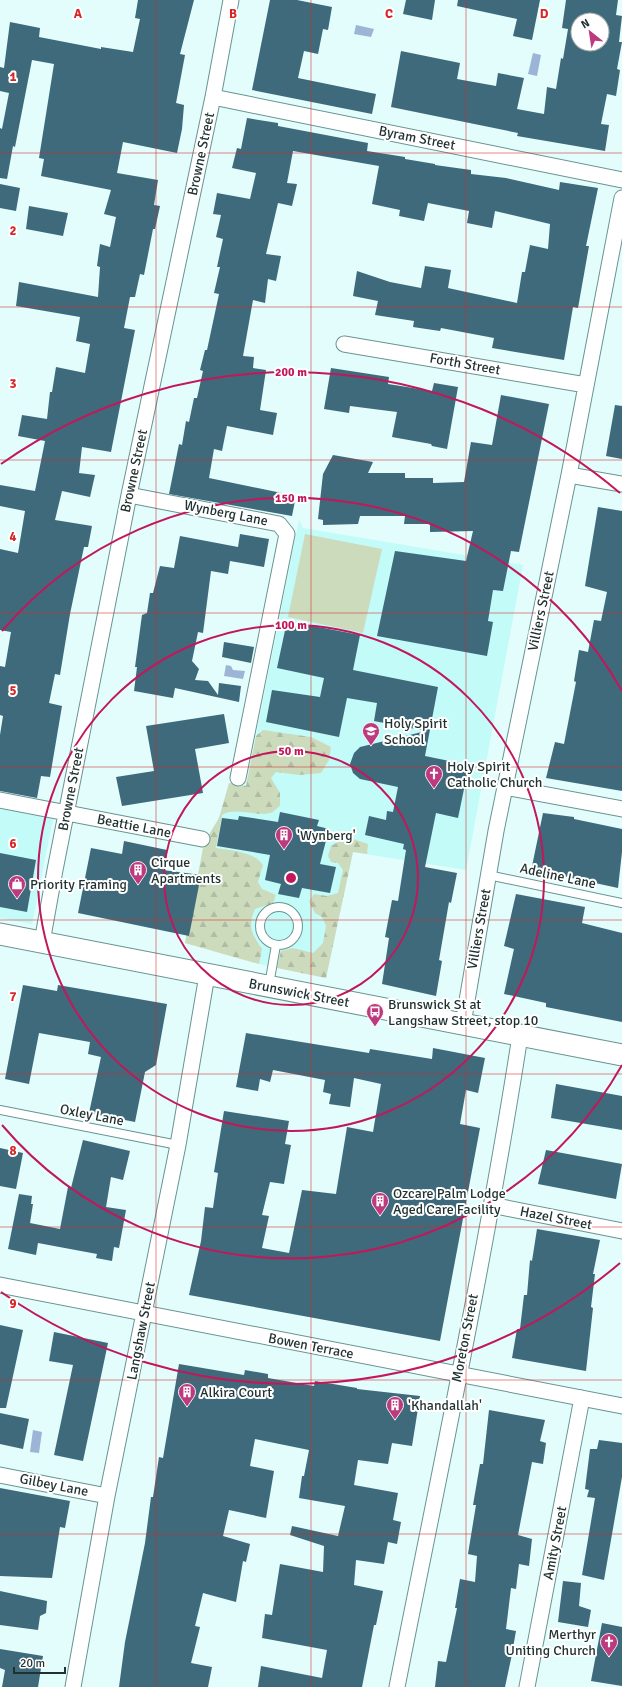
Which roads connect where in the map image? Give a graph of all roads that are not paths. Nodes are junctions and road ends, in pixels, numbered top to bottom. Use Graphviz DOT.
graph roads {
  1 [pos="232,0"];
  2 [pos="213,97"];
  3 [pos="622,180"];
  4 [pos="622,198"];
  5 [pos="615,268"];
  6 [pos="344,344"];
  7 [pos="586,385"];
  8 [pos="569,475"];
  9 [pos="622,484"];
  10 [pos="129,495"];
  11 [pos="238,778"];
  12 [pos="505,787"];
  13 [pos="0,800"];
  14 [pos="622,809"];
  15 [pos="66,812"];
  16 [pos="202,839"];
  17 [pos="488,875"];
  18 [pos="622,903"];
  19 [pos="0,934"];
  20 [pos="42,942"];
  21 [pos="276,945"];
  22 [pos="207,975"];
  23 [pos="268,987"];
  24 [pos="463,1024"];
  25 [pos="520,1036"];
  26 [pos="622,1055"];
  27 [pos="0,1110"];
  28 [pos="178,1145"];
  29 [pos="491,1205"];
  30 [pos="622,1231"];
  31 [pos="0,1285"];
  32 [pos="145,1313"];
  33 [pos="458,1375"];
  34 [pos="582,1398"];
  35 [pos="622,1406"];
  36 [pos="0,1475"];
  37 [pos="108,1496"];
  38 [pos="73,1687"];
  39 [pos="397,1687"];
  40 [pos="527,1687"];
  1 -- 2 [label="street, Browne Street"];
  2 -- 3 [label="street, Byram Street"];
  2 -- 10 [label="street, Browne Street"];
  4 -- 5 [label="street, Villiers Street"];
  5 -- 7 [label="street, Villiers Street"];
  6 -- 7 [label="street, Forth Street"];
  7 -- 8 [label="street, Villiers Street"];
  8 -- 9 [label="street"];
  8 -- 12 [label="street, Villiers Street"];
  10 -- 11 [label="street, Wynberg Lane"];
  10 -- 15 [label="street, Browne Street"];
  12 -- 14 [label="street"];
  12 -- 17 [label="street, Villiers Street"];
  13 -- 15 [label="street, Beattie Lane"];
  15 -- 16 [label="street, Beattie Lane"];
  15 -- 20 [label="street, Browne Street"];
  17 -- 18 [label="lane, Adeline Lane"];
  17 -- 24 [label="street, Villiers Street"];
  19 -- 20 [label="main road, Brunswick Street"];
  20 -- 22 [label="main road, Brunswick Street"];
  21 -- 21 [label="lane"];
  21 -- 23 [label="lane"];
  22 -- 23 [label="main road, Brunswick Street"];
  22 -- 28 [label="street, Langshaw Street"];
  23 -- 24 [label="main road, Brunswick Street"];
  24 -- 25 [label="main road, Brunswick Street"];
  25 -- 26 [label="main road, Brunswick Street"];
  25 -- 29 [label="street, Moreton Street"];
  27 -- 28 [label="lane, Oxley Lane"];
  28 -- 32 [label="street, Langshaw Street"];
  29 -- 30 [label="street, Hazel Street"];
  29 -- 33 [label="street, Moreton Street"];
  31 -- 32 [label="street, Bowen Terrace"];
  32 -- 33 [label="street, Bowen Terrace"];
  32 -- 37 [label="street, Langshaw Street"];
  33 -- 34 [label="street, Bowen Terrace"];
  33 -- 39 [label="street, Moreton Street"];
  34 -- 35 [label="street, Bowen Terrace"];
  34 -- 40 [label="street, Amity Street"];
  36 -- 37 [label="street, Gilbey Lane"];
  37 -- 38 [label="street, Langshaw Street"];
}
